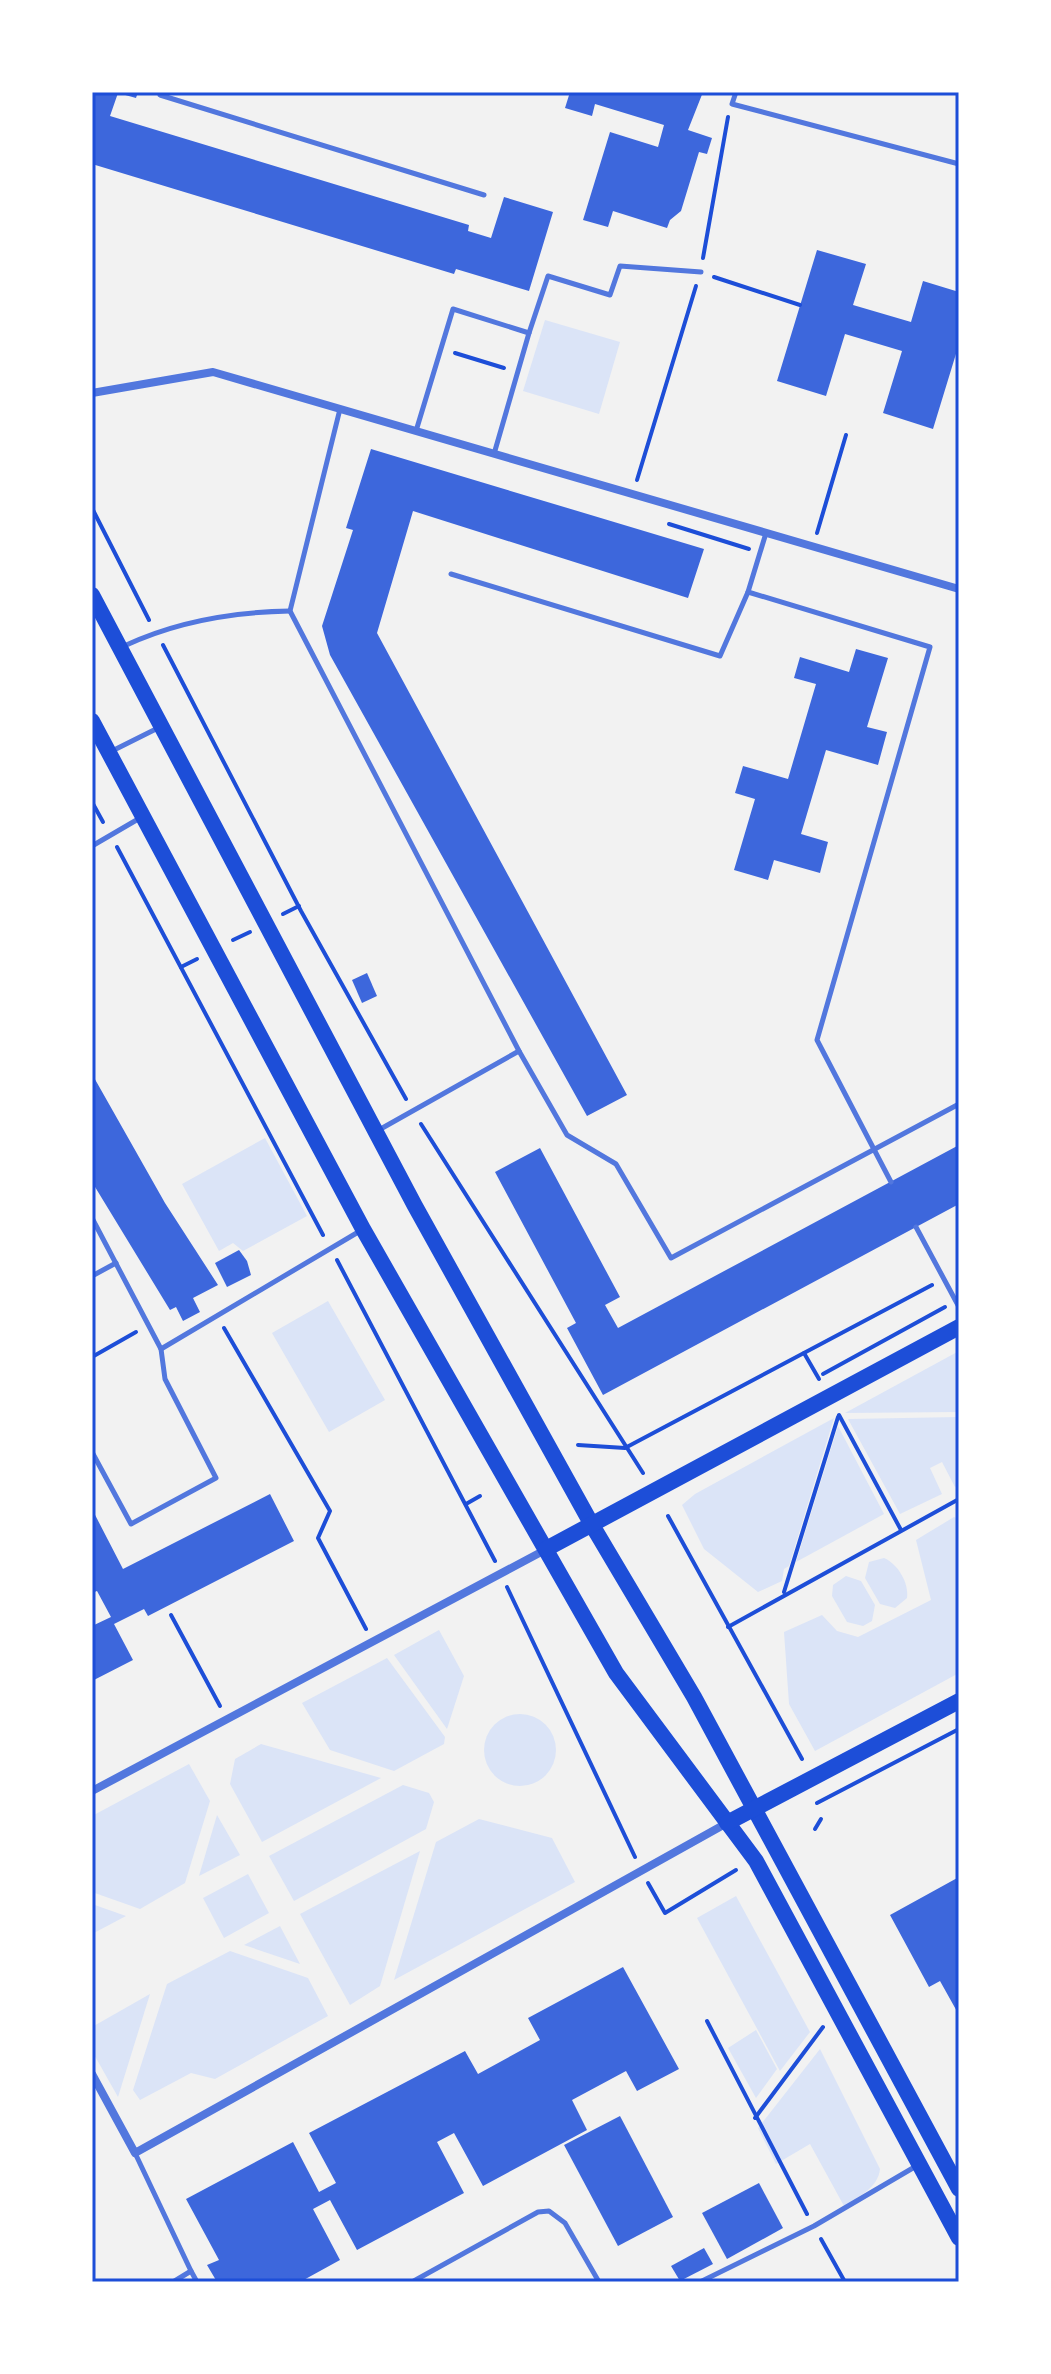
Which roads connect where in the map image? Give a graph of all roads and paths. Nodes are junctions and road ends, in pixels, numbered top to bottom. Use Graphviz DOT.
graph roads {
  1 [pos="161,92"];
  2 [pos="736,92"];
  3 [pos="732,104"];
  4 [pos="959,164"];
  5 [pos="484,195"];
  6 [pos="701,272"];
  7 [pos="800,305"];
  8 [pos="529,333"];
  9 [pos="441,349"];
  10 [pos="517,372"];
  11 [pos="92,393"];
  12 [pos="340,409"];
  13 [pos="416,431"];
  14 [pos="846,435"];
  15 [pos="494,454"];
  16 [pos="633,494"];
  17 [pos="92,508"];
  18 [pos="766,533"];
  19 [pos="812,546"];
  20 [pos="451,574"];
  21 [pos="959,589"];
  22 [pos="748,592"];
  23 [pos="92,595"];
  24 [pos="290,611"];
  25 [pos="155,631"];
  26 [pos="120,647"];
  27 [pos="92,721"];
  28 [pos="161,726"];
  29 [pos="109,752"];
  30 [pos="92,802"];
  31 [pos="143,816"];
  32 [pos="110,835"];
  33 [pos="92,846"];
  34 [pos="299,906"];
  35 [pos="265,924"];
  36 [pos="214,950"];
  37 [pos="181,967"];
  38 [pos="519,1051"];
  39 [pos="959,1104"];
  40 [pos="412,1110"];
  41 [pos="376,1131"];
  42 [pos="872,1150"];
  43 [pos="891,1182"];
  44 [pos="92,1218"];
  45 [pos="916,1227"];
  46 [pos="363,1229"];
  47 [pos="331,1249"];
  48 [pos="116,1263"];
  49 [pos="92,1276"];
  50 [pos="943,1280"];
  51 [pos="959,1307"];
  52 [pos="217,1316"];
  53 [pos="149,1325"];
  54 [pos="959,1327"];
  55 [pos="161,1349"];
  56 [pos="804,1353"];
  57 [pos="92,1357"];
  58 [pos="828,1397"];
  59 [pos="839,1414"];
  60 [pos="578,1445"];
  61 [pos="625,1448"];
  62 [pos="92,1452"];
  63 [pos="642,1474"];
  64 [pos="480,1496"];
  65 [pos="959,1499"];
  66 [pos="466,1504"];
  67 [pos="668,1516"];
  68 [pos="592,1525"];
  69 [pos="901,1530"];
  70 [pos="546,1549"];
  71 [pos="501,1573"];
  72 [pos="784,1594"];
  73 [pos="171,1615"];
  74 [pos="728,1627"];
  75 [pos="372,1641"];
  76 [pos="959,1701"];
  77 [pos="227,1719"];
  78 [pos="959,1729"];
  79 [pos="802,1759"];
  80 [pos="92,1791"];
  81 [pos="817,1803"];
  82 [pos="754,1809"];
  83 [pos="821,1819"];
  84 [pos="727,1823"];
  85 [pos="815,1829"];
  86 [pos="641,1869"];
  87 [pos="736,1870"];
  88 [pos="836,2010"];
  89 [pos="707,2021"];
  90 [pos="92,2074"];
  91 [pos="755,2118"];
  92 [pos="135,2153"];
  93 [pos="918,2164"];
  94 [pos="959,2189"];
  95 [pos="814,2226"];
  96 [pos="959,2238"];
  97 [pos="191,2271"];
  98 [pos="173,2282"];
  99 [pos="197,2282"];
  100 [pos="412,2282"];
  101 [pos="599,2282"];
  102 [pos="700,2282"];
  103 [pos="845,2282"];
  1 -- 5 [label="lane"];
  2 -- 3 [label="lane"];
  3 -- 4 [label="lane"];
  3 -- 6 [label="path"];
  6 -- 7 [label="path"];
  6 -- 8 [label="lane"];
  6 -- 16 [label="path"];
  8 -- 9 [label="lane"];
  8 -- 10 [label="lane"];
  9 -- 10 [label="path"];
  9 -- 13 [label="lane"];
  10 -- 15 [label="lane"];
  11 -- 12 [label="street"];
  12 -- 13 [label="street"];
  12 -- 24 [label="lane"];
  13 -- 15 [label="street"];
  14 -- 19 [label="path"];
  15 -- 16 [label="street"];
  16 -- 18 [label="street"];
  17 -- 25 [label="path"];
  18 -- 19 [label="street"];
  18 -- 22 [label="lane"];
  19 -- 21 [label="street"];
  20 -- 22 [label="lane"];
  22 -- 42 [label="lane"];
  23 -- 26 [label="main road"];
  24 -- 25 [label="lane"];
  24 -- 38 [label="lane"];
  25 -- 26 [label="lane"];
  25 -- 34 [label="path"];
  26 -- 28 [label="main road"];
  27 -- 29 [label="main road"];
  28 -- 29 [label="lane"];
  28 -- 35 [label="main road"];
  29 -- 31 [label="main road"];
  30 -- 32 [label="path"];
  31 -- 32 [label="lane"];
  31 -- 36 [label="main road"];
  32 -- 33 [label="lane"];
  32 -- 37 [label="path"];
  34 -- 35 [label="path"];
  34 -- 40 [label="path"];
  35 -- 36 [label="path"];
  35 -- 41 [label="main road"];
  36 -- 37 [label="path"];
  36 -- 46 [label="main road"];
  37 -- 47 [label="path"];
  38 -- 40 [label="lane"];
  38 -- 42 [label="lane"];
  39 -- 42 [label="lane"];
  40 -- 41 [label="lane"];
  40 -- 61 [label="path"];
  41 -- 68 [label="main road"];
  42 -- 43 [label="lane"];
  44 -- 48 [label="lane"];
  45 -- 50 [label="lane"];
  46 -- 47 [label="lane"];
  46 -- 70 [label="main road"];
  47 -- 52 [label="lane"];
  47 -- 66 [label="path"];
  48 -- 49 [label="lane"];
  48 -- 53 [label="lane"];
  50 -- 51 [label="lane"];
  50 -- 56 [label="path"];
  52 -- 55 [label="lane"];
  52 -- 75 [label="path"];
  53 -- 55 [label="lane"];
  53 -- 57 [label="path"];
  54 -- 58 [label="main road"];
  55 -- 62 [label="lane"];
  56 -- 58 [label="path"];
  56 -- 61 [label="path"];
  58 -- 59 [label="path"];
  58 -- 68 [label="main road"];
  59 -- 69 [label="path"];
  59 -- 72 [label="path"];
  60 -- 61 [label="path"];
  61 -- 63 [label="path"];
  64 -- 66 [label="path"];
  65 -- 69 [label="path"];
  66 -- 71 [label="path"];
  67 -- 74 [label="path"];
  68 -- 70 [label="main road"];
  68 -- 82 [label="main road"];
  69 -- 72 [label="path"];
  70 -- 71 [label="street"];
  70 -- 84 [label="main road"];
  71 -- 75 [label="street"];
  71 -- 86 [label="path"];
  72 -- 74 [label="path"];
  73 -- 77 [label="path"];
  74 -- 79 [label="path"];
  75 -- 77 [label="street"];
  76 -- 82 [label="main road"];
  77 -- 80 [label="street"];
  78 -- 81 [label="path"];
  82 -- 84 [label="main road"];
  82 -- 94 [label="main road"];
  83 -- 85 [label="path"];
  84 -- 86 [label="street"];
  84 -- 88 [label="main road"];
  86 -- 87 [label="path"];
  86 -- 92 [label="street"];
  88 -- 91 [label="path"];
  88 -- 93 [label="main road"];
  89 -- 91 [label="path"];
  90 -- 92 [label="street"];
  91 -- 95 [label="path"];
  92 -- 97 [label="lane"];
  93 -- 95 [label="lane"];
  93 -- 96 [label="main road"];
  95 -- 102 [label="lane"];
  95 -- 103 [label="path"];
  97 -- 98 [label="lane"];
  97 -- 99 [label="lane"];
  100 -- 101 [label="lane"];
}
